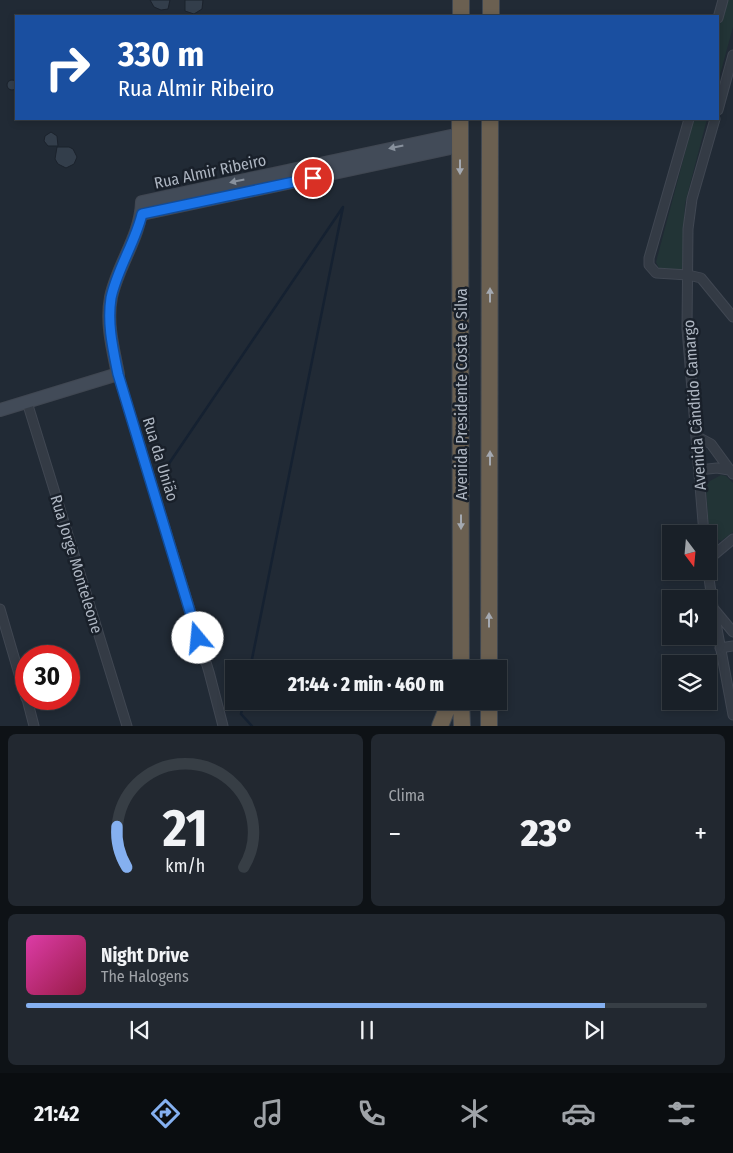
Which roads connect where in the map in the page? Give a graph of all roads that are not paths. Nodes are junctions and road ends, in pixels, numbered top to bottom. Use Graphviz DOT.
graph roads {
  1 [pos="461,0"];
  2 [pos="491,0"];
  3 [pos="723,0"];
  4 [pos="461,15"];
  5 [pos="491,15"];
  6 [pos="719,15"];
  7 [pos="733,55"];
  8 [pos="731,72"];
  9 [pos="719,107"];
  10 [pos="490,120"];
  11 [pos="689,120"];
  12 [pos="715,120"];
  13 [pos="460,133"];
  14 [pos="142,208"];
  15 [pos="688,276"];
  16 [pos="733,317"];
  17 [pos="118,374"];
  18 [pos="27,402"];
  19 [pos="0,410"];
  20 [pos="696,436"];
  21 [pos="699,470"];
  22 [pos="731,472"];
  23 [pos="703,525"];
  24 [pos="733,540"];
  25 [pos="718,552"];
  26 [pos="0,609"];
  27 [pos="717,613"];
  28 [pos="733,632"];
  29 [pos="717,633"];
  30 [pos="733,646"];
  31 [pos="720,648"];
  32 [pos="15,660"];
  33 [pos="461,660"];
  34 [pos="489,660"];
  35 [pos="29,710"];
  36 [pos="446,710"];
  37 [pos="461,710"];
  38 [pos="489,710"];
  39 [pos="733,715"];
  40 [pos="34,726"];
  41 [pos="127,726"];
  42 [pos="223,726"];
  43 [pos="440,726"];
  44 [pos="462,726"];
  45 [pos="489,726"];
  1 -- 4 [label="highway"];
  2 -- 5 [label="highway"];
  3 -- 6 [label="street"];
  7 -- 8 [label="street"];
  8 -- 9 [label="street"];
  34 -- 10 [label="highway, Avenida Presidente Costa e Silva, one-way"];
  11 -- 15 [label="street"];
  12 -- 15 [label="street, Avenida Cândido Camargo"];
  13 -- 14 [label="street, Rua Almir Ribeiro"];
  13 -- 33 [label="highway, Avenida Presidente Costa e Silva, one-way"];
  14 -- 17 [label="street, Rua da União"];
  15 -- 16 [label="street"];
  15 -- 20 [label="street, Avenida Cândido Camargo"];
  17 -- 18 [label="street"];
  17 -- 42 [label="street, Rua da União"];
  18 -- 19 [label="street"];
  18 -- 41 [label="street, Rua Jorge Monteleone"];
  20 -- 21 [label="street, Avenida Cândido Camargo"];
  20 -- 22 [label="street"];
  21 -- 22 [label="street"];
  21 -- 23 [label="street, Avenida Cândido Camargo"];
  24 -- 25 [label="street"];
  26 -- 32 [label="street"];
  27 -- 28 [label="street"];
  29 -- 31 [label="street"];
  30 -- 31 [label="street"];
  31 -- 39 [label="street"];
  35 -- 40 [label="street"];
  36 -- 43 [label="highway"];
  37 -- 44 [label="highway"];
  38 -- 45 [label="highway"];
}
